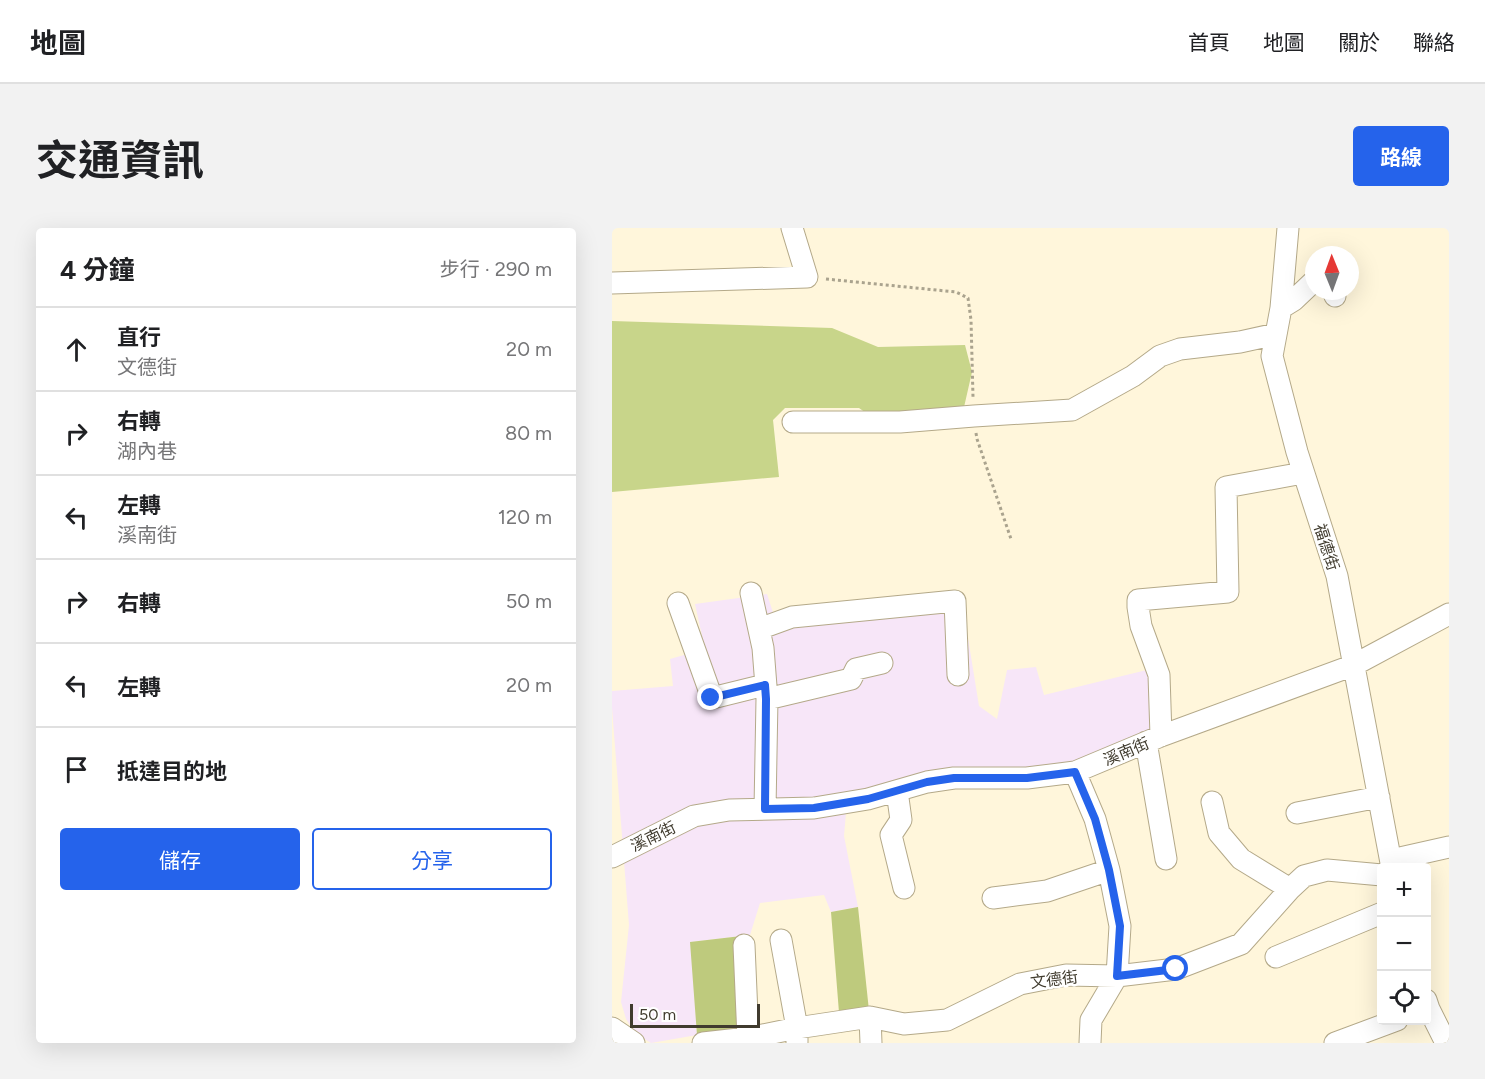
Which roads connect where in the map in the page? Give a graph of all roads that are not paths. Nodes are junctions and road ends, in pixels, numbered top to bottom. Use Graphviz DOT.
graph roads {
  1 [pos="792,228"];
  2 [pos="1288,228"];
  3 [pos="612,283"];
  4 [pos="1305,290"];
  5 [pos="1281,308"];
  6 [pos="1276,334"];
  7 [pos="793,422"];
  8 [pos="1303,472"];
  9 [pos="751,593"];
  10 [pos="678,603"];
  11 [pos="1449,614"];
  12 [pos="759,629"];
  13 [pos="882,663"];
  14 [pos="1354,665"];
  15 [pos="958,675"];
  16 [pos="766,692"];
  17 [pos="1154,739"];
  18 [pos="1075,772"];
  19 [pos="897,791"];
  20 [pos="1379,797"];
  21 [pos="1212,802"];
  22 [pos="765,809"];
  23 [pos="1297,813"];
  24 [pos="1449,847"];
  25 [pos="612,857"];
  26 [pos="1166,859"];
  27 [pos="1387,863"];
  28 [pos="1400,863"];
  29 [pos="1377,868"];
  30 [pos="1109,870"];
  31 [pos="904,888"];
  32 [pos="1290,889"];
  33 [pos="993,898"];
  34 [pos="1377,915"];
  35 [pos="781,940"];
  36 [pos="744,945"];
  37 [pos="1276,957"];
  38 [pos="1117,976"];
  39 [pos="1431,1014"];
  40 [pos="870,1017"];
  41 [pos="1384,1025"];
  42 [pos="612,1028"];
  43 [pos="797,1036"];
  44 [pos="748,1038"];
  45 [pos="634,1043"];
  46 [pos="703,1043"];
  47 [pos="871,1043"];
  48 [pos="1090,1043"];
  49 [pos="1335,1043"];
  50 [pos="1446,1043"];
  1 -- 3 [label="street"];
  2 -- 5 [label="street, 福德街"];
  4 -- 5 [label="street"];
  5 -- 6 [label="street, 福德街"];
  6 -- 7 [label="street"];
  6 -- 8 [label="street, 福德街"];
  8 -- 14 [label="street, 福德街"];
  8 -- 17 [label="street"];
  9 -- 12 [label="street"];
  10 -- 16 [label="street"];
  11 -- 14 [label="street, 溪南街"];
  12 -- 15 [label="street"];
  12 -- 16 [label="street"];
  13 -- 16 [label="street"];
  14 -- 17 [label="street, 溪南街"];
  14 -- 20 [label="street, 福德街"];
  16 -- 22 [label="street"];
  17 -- 18 [label="street, 溪南街"];
  17 -- 26 [label="street"];
  18 -- 19 [label="street, 溪南街"];
  18 -- 30 [label="street"];
  19 -- 22 [label="street, 溪南街"];
  19 -- 31 [label="street"];
  20 -- 23 [label="street"];
  20 -- 27 [label="street, 福德街"];
  21 -- 32 [label="street"];
  22 -- 25 [label="street, 溪南街"];
  24 -- 28 [label="street, 文德街"];
  29 -- 32 [label="street, 文德街"];
  30 -- 33 [label="street"];
  30 -- 38 [label="street"];
  32 -- 38 [label="street, 文德街"];
  34 -- 37 [label="street"];
  35 -- 43 [label="street"];
  36 -- 44 [label="street"];
  38 -- 40 [label="street, 文德街"];
  38 -- 48 [label="street"];
  39 -- 50 [label="street"];
  40 -- 43 [label="street, 文德街"];
  40 -- 47 [label="street"];
  41 -- 49 [label="street"];
  42 -- 45 [label="street"];
  43 -- 44 [label="street, 文德街"];
  44 -- 46 [label="street, 文德街"];
}
